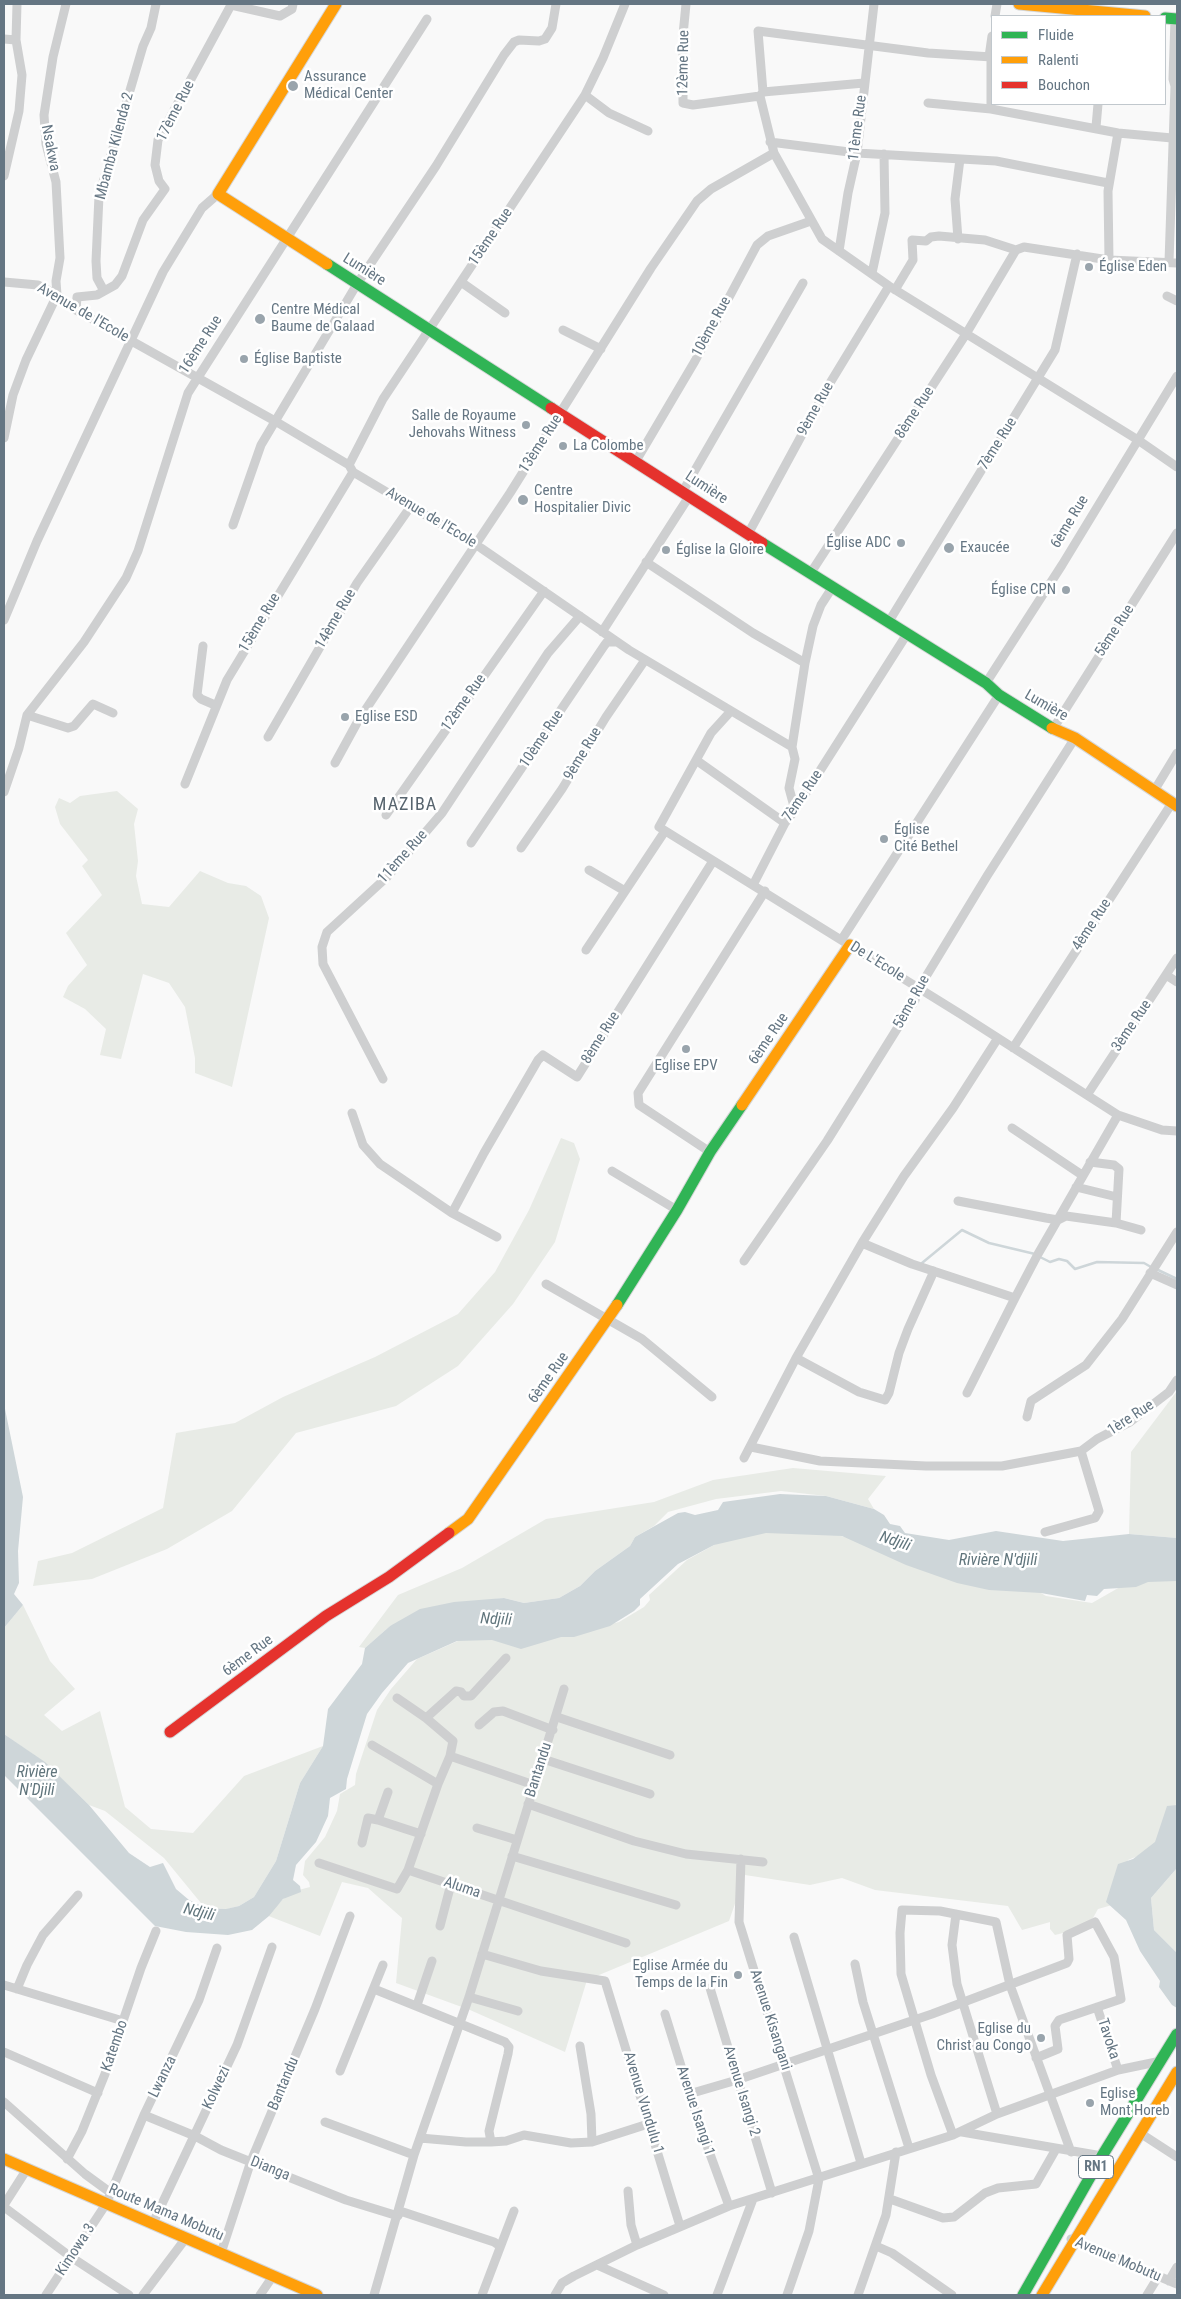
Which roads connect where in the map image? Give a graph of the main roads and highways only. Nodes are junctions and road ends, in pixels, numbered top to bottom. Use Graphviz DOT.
graph roads {
  1 [pos="336,4"];
  2 [pos="1019,4"];
  3 [pos="1108,15"];
  4 [pos="1175,805"];
  5 [pos="846,942"];
  6 [pos="170,1732"];
  7 [pos="1175,2038"];
  8 [pos="1177,2072"];
  9 [pos="4,2159"];
  10 [pos="317,2295"];
  11 [pos="1023,2295"];
  12 [pos="1042,2295"];
  1 -- 4 [label="main road, Lumière"];
  2 -- 3 [label="main road"];
  5 -- 6 [label="main road, 6ème Rue"];
  7 -- 11 [label="main road, RN1"];
  8 -- 12 [label="main road, RN1"];
  9 -- 10 [label="main road, Route Mama Mobutu"];
}
